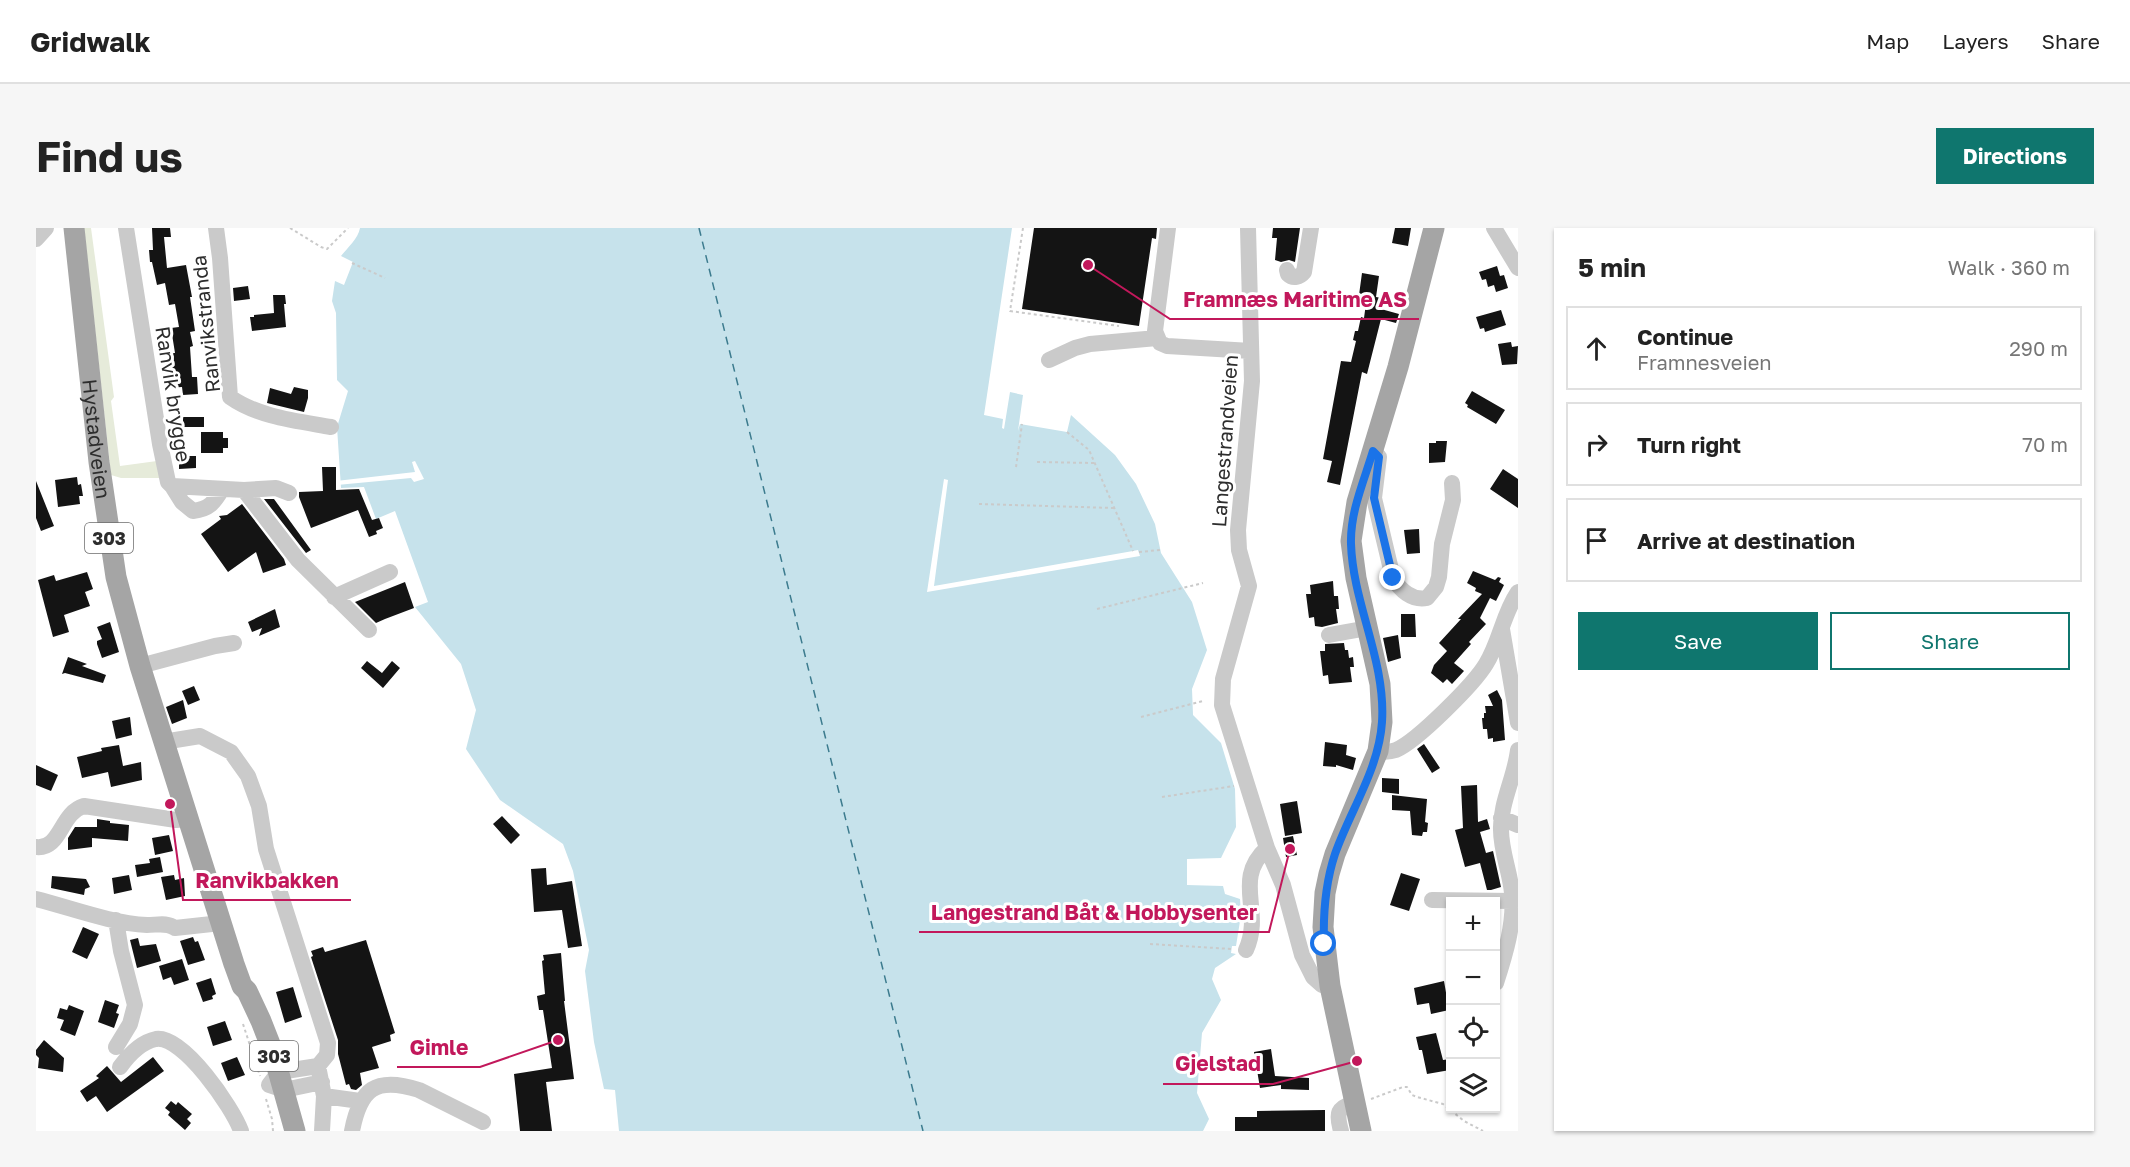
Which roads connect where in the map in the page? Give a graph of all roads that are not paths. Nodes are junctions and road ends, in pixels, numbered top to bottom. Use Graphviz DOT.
graph roads {
  1 [pos="46,228"];
  2 [pos="74,228"];
  3 [pos="126,228"];
  4 [pos="216,228"];
  5 [pos="1168,228"];
  6 [pos="1248,228"];
  7 [pos="1311,228"];
  8 [pos="1434,228"];
  9 [pos="1494,228"];
  10 [pos="36,239"];
  11 [pos="1518,268"];
  12 [pos="1287,270"];
  13 [pos="1157,338"];
  14 [pos="1251,351"];
  15 [pos="1049,360"];
  16 [pos="331,427"];
  17 [pos="1373,451"];
  18 [pos="1452,483"];
  19 [pos="172,486"];
  20 [pos="222,489"];
  21 [pos="244,490"];
  22 [pos="289,493"];
  23 [pos="390,572"];
  24 [pos="1518,592"];
  25 [pos="334,597"];
  26 [pos="1501,627"];
  27 [pos="1368,628"];
  28 [pos="369,630"];
  29 [pos="1329,635"];
  30 [pos="234,643"];
  31 [pos="140,666"];
  32 [pos="1518,723"];
  33 [pos="164,742"];
  34 [pos="1518,750"];
  35 [pos="1378,751"];
  36 [pos="1517,769"];
  37 [pos="1501,818"];
  38 [pos="188,819"];
  39 [pos="1518,825"];
  40 [pos="36,847"];
  41 [pos="1268,848"];
  42 [pos="36,899"];
  43 [pos="1432,900"];
  44 [pos="1513,901"];
  45 [pos="219,917"];
  46 [pos="116,920"];
  47 [pos="1238,949"];
  48 [pos="1500,970"];
  49 [pos="1330,986"];
  50 [pos="116,1047"];
  51 [pos="120,1067"];
  52 [pos="321,1081"];
  53 [pos="278,1082"];
  54 [pos="360,1101"];
  55 [pos="1355,1102"];
  56 [pos="483,1122"];
  57 [pos="238,1125"];
  58 [pos="282,1131"];
  59 [pos="295,1131"];
  60 [pos="322,1131"];
  61 [pos="352,1131"];
  62 [pos="1341,1131"];
  63 [pos="1361,1131"];
  1 -- 10 [label="street"];
  2 -- 31 [label="main road, Hystadveien / 303"];
  3 -- 19 [label="street, Ranvik brygge"];
  4 -- 16 [label="street, Ranvikstranda"];
  5 -- 13 [label="street"];
  6 -- 14 [label="street, Langestrandveien"];
  7 -- 12 [label="street"];
  8 -- 17 [label="main road"];
  9 -- 11 [label="street"];
  13 -- 14 [label="street"];
  13 -- 15 [label="street"];
  14 -- 41 [label="street, Langestrandveien"];
  17 -- 18 [label="street"];
  17 -- 27 [label="main road"];
  19 -- 20 [label="street, Ranvik brygge"];
  19 -- 20 [label="street"];
  20 -- 21 [label="street, Ranvik brygge"];
  21 -- 22 [label="street, Ranvik brygge"];
  21 -- 25 [label="street"];
  23 -- 25 [label="street"];
  24 -- 26 [label="street"];
  25 -- 28 [label="street"];
  26 -- 32 [label="street"];
  26 -- 35 [label="street"];
  27 -- 29 [label="street"];
  27 -- 35 [label="main road"];
  30 -- 31 [label="street"];
  31 -- 33 [label="main road, Hystadveien / 303"];
  33 -- 38 [label="main road, Hystadveien / 303"];
  33 -- 52 [label="street"];
  34 -- 36 [label="street"];
  35 -- 49 [label="main road"];
  36 -- 37 [label="street"];
  37 -- 39 [label="street"];
  37 -- 44 [label="street"];
  38 -- 40 [label="street"];
  38 -- 45 [label="main road, Hystadveien / 303"];
  41 -- 47 [label="street"];
  41 -- 49 [label="street, Langestrandveien"];
  42 -- 46 [label="street"];
  43 -- 44 [label="street"];
  44 -- 48 [label="street"];
  45 -- 46 [label="street"];
  45 -- 53 [label="main road, Hystadveien / 303"];
  46 -- 50 [label="street"];
  49 -- 55 [label="main road"];
  51 -- 57 [label="street"];
  52 -- 53 [label="street"];
  52 -- 54 [label="street"];
  52 -- 60 [label="street"];
  53 -- 58 [label="main road, Hystadveien / 303"];
  53 -- 59 [label="main road, Hystadveien / 303"];
  54 -- 56 [label="street"];
  54 -- 61 [label="street"];
  55 -- 62 [label="street"];
  55 -- 63 [label="main road"];
}
